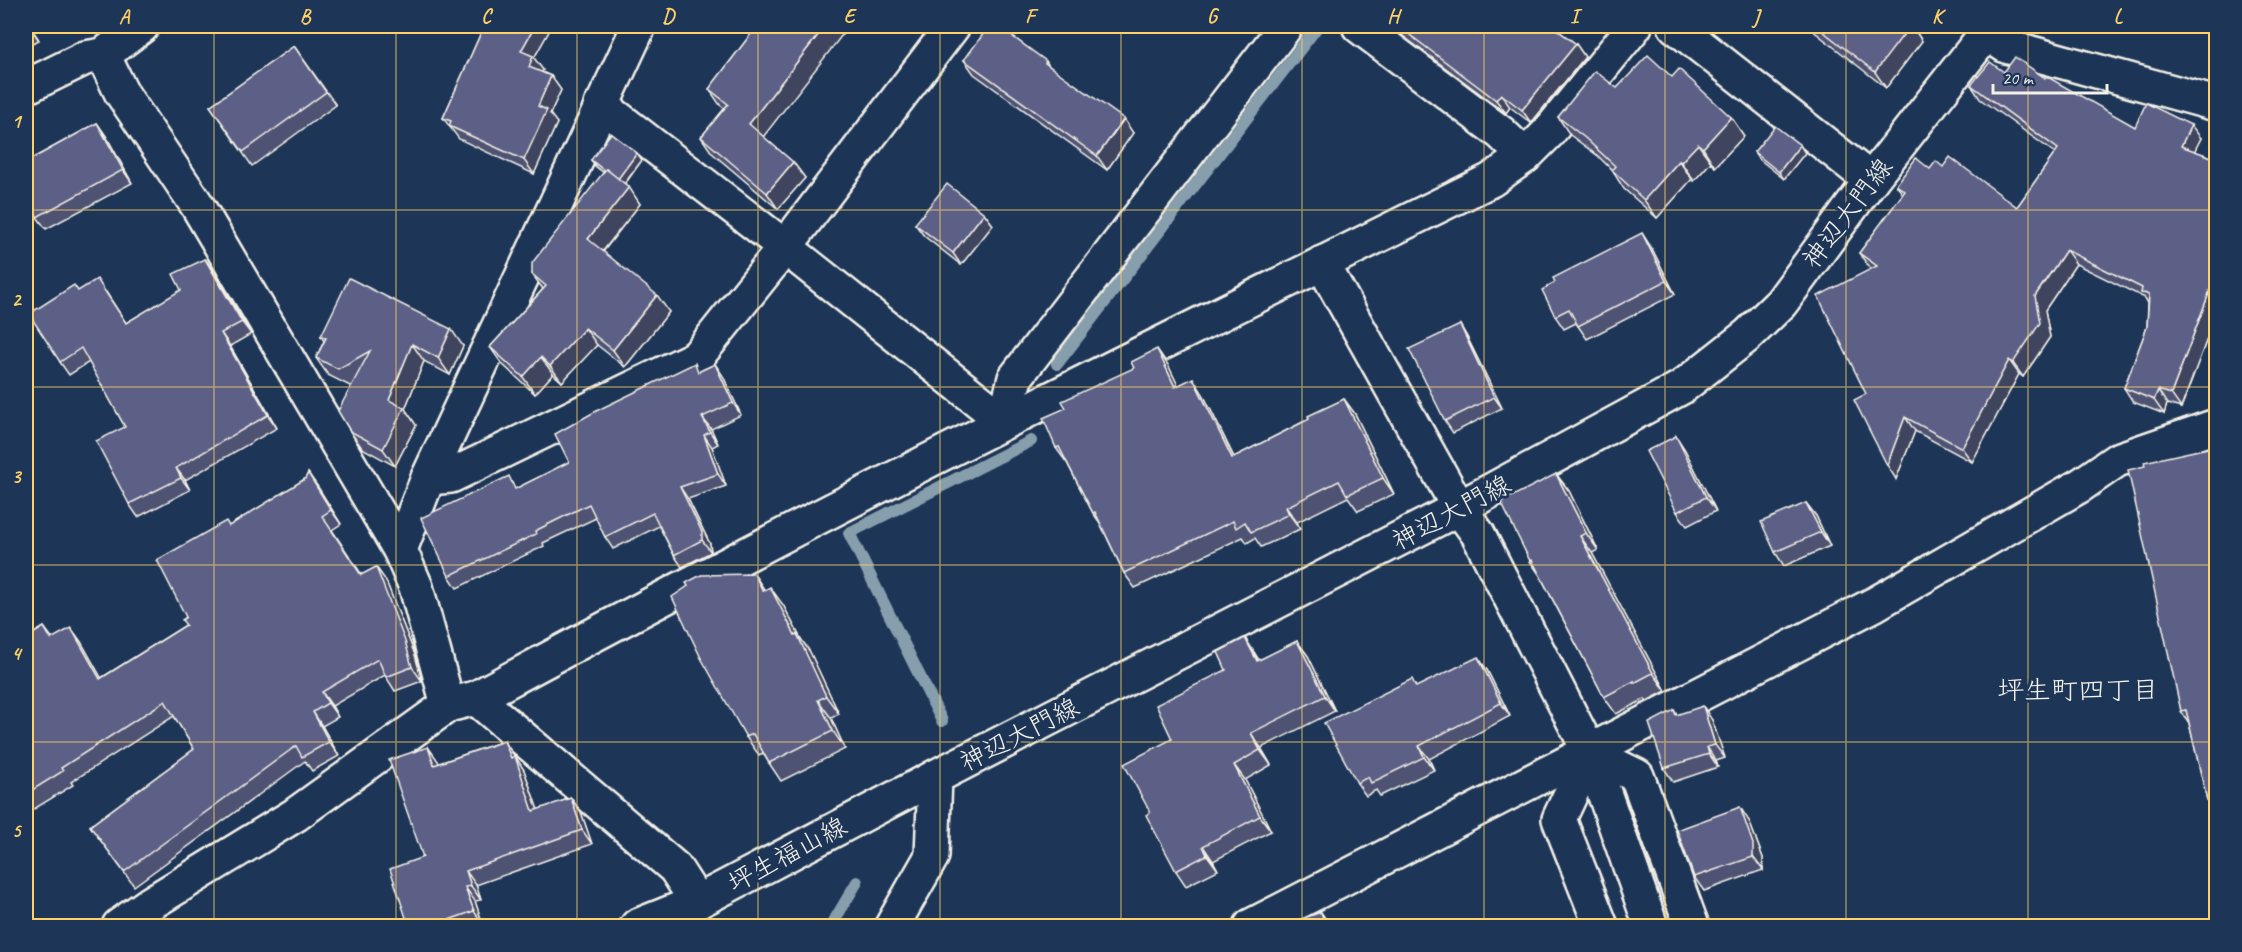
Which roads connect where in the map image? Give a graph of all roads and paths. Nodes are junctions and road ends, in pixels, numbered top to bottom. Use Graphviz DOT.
graph roads {
  1 [pos="142,26"];
  2 [pos="639,26"];
  3 [pos="953,26"];
  4 [pos="1286,26"];
  5 [pos="1359,26"];
  6 [pos="1635,26"];
  7 [pos="1675,26"];
  8 [pos="1989,29"];
  9 [pos="104,55"];
  10 [pos="26,87"];
  11 [pos="2217,104"];
  12 [pos="601,105"];
  13 [pos="1525,156"];
  14 [pos="1870,180"];
  15 [pos="785,247"];
  16 [pos="1323,263"];
  17 [pos="1004,421"];
  18 [pos="2217,426"];
  19 [pos="428,478"];
  20 [pos="1459,508"];
  21 [pos="400,550"];
  22 [pos="462,701"];
  23 [pos="1590,753"];
  24 [pos="935,777"];
  25 [pos="697,902"];
  26 [pos="119,927"];
  27 [pos="637,927"];
  28 [pos="892,927"];
  29 [pos="1251,927"];
  30 [pos="1601,927"];
  31 [pos="1651,927"];
  32 [pos="1692,927"];
  1 -- 9 [label="street"];
  2 -- 12 [label="street"];
  3 -- 15 [label="street"];
  4 -- 17 [label="street"];
  5 -- 13 [label="street"];
  6 -- 13 [label="street"];
  7 -- 14 [label="street"];
  8 -- 11 [label="street"];
  8 -- 14 [label="street, 神辺大門線"];
  9 -- 10 [label="street"];
  9 -- 21 [label="street"];
  12 -- 15 [label="street"];
  12 -- 19 [label="street"];
  13 -- 16 [label="street"];
  14 -- 20 [label="street, 神辺大門線"];
  15 -- 17 [label="street"];
  15 -- 19 [label="street"];
  16 -- 17 [label="street"];
  16 -- 20 [label="street"];
  17 -- 22 [label="street"];
  18 -- 23 [label="street"];
  19 -- 21 [label="street"];
  20 -- 23 [label="street"];
  20 -- 24 [label="street, 神辺大門線"];
  21 -- 22 [label="street"];
  22 -- 25 [label="street"];
  22 -- 26 [label="street"];
  23 -- 29 [label="street"];
  23 -- 30 [label="street"];
  23 -- 31 [label="street"];
  23 -- 32 [label="street"];
  24 -- 25 [label="street, 坪生福山線"];
  24 -- 28 [label="street, 神辺大門線"];
  25 -- 27 [label="street, 坪生福山線"];
}
